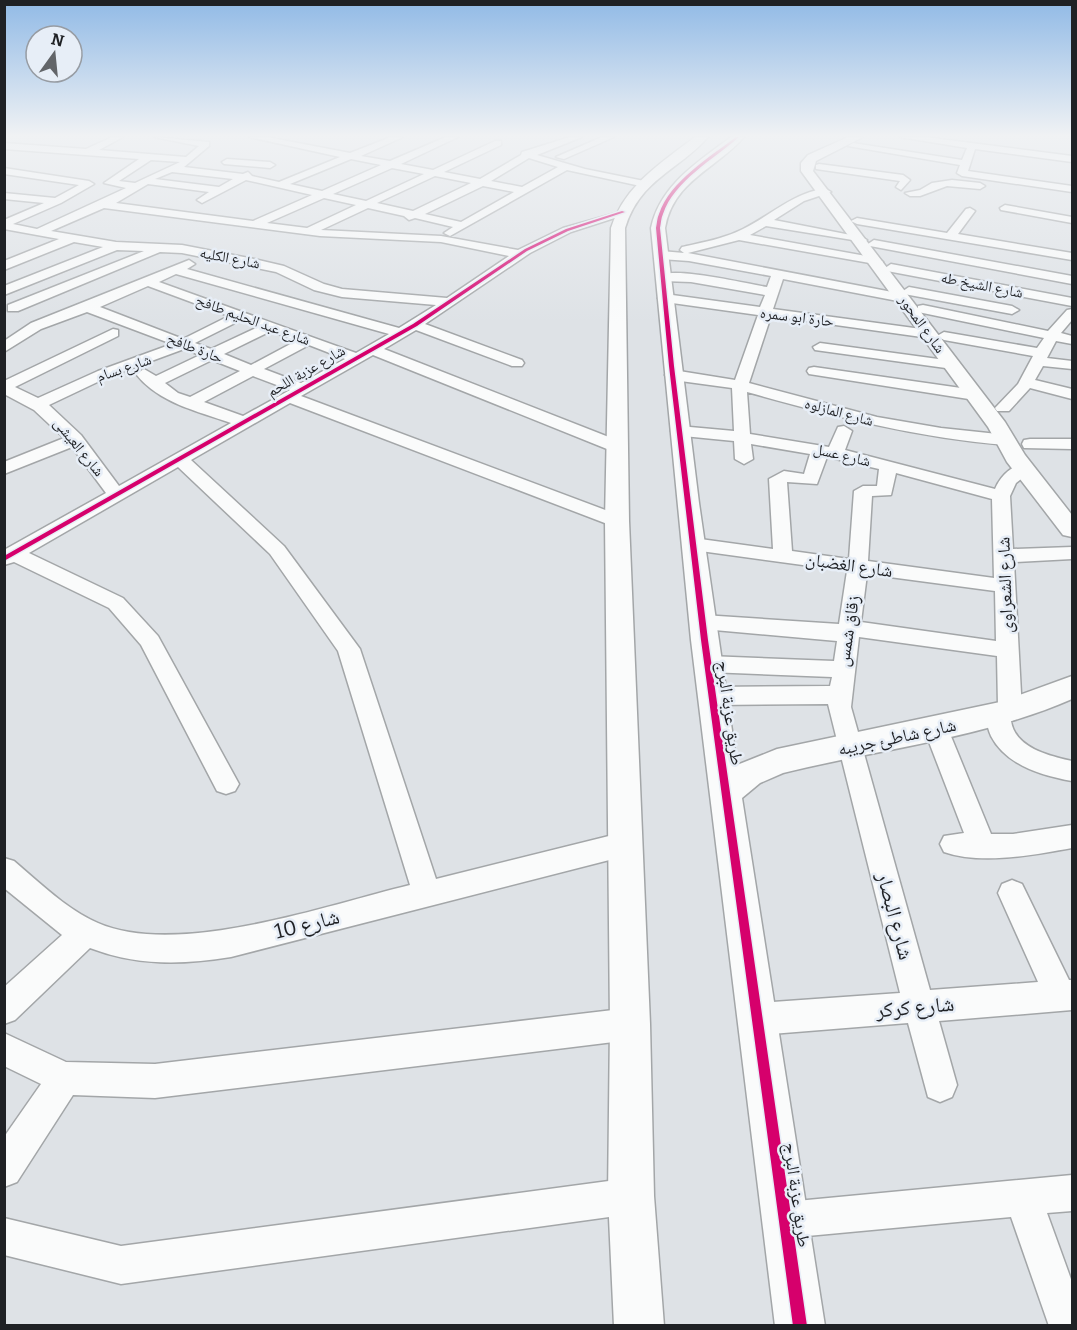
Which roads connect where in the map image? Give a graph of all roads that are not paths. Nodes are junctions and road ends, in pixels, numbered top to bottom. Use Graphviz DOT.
graph roads {
  1 [pos="27,199"];
  2 [pos="39,199"];
  3 [pos="61,199"];
  4 [pos="110,199"];
  5 [pos="311,199"];
  6 [pos="345,199"];
  7 [pos="378,199"];
  8 [pos="447,199"];
  9 [pos="510,199"];
  10 [pos="631,199"];
  11 [pos="669,199"];
  12 [pos="798,199"];
  13 [pos="832,199"];
  14 [pos="840,199"];
  15 [pos="57,201"];
  16 [pos="367,204"];
  17 [pos="97,206"];
  18 [pos="1005,208"];
  19 [pos="4,210"];
  20 [pos="970,211"];
  21 [pos="622,212"];
  22 [pos="414,215"];
  23 [pos="1072,220"];
  24 [pos="856,221"];
  25 [pos="764,222"];
  26 [pos="255,224"];
  27 [pos="4,225"];
  28 [pos="460,225"];
  29 [pos="22,229"];
  30 [pos="39,232"];
  31 [pos="309,232"];
  32 [pos="4,236"];
  33 [pos="370,236"];
  34 [pos="737,236"];
  35 [pos="950,237"];
  36 [pos="73,238"];
  37 [pos="441,239"];
  38 [pos="725,241"];
  39 [pos="1004,241"];
  40 [pos="1067,241"];
  41 [pos="868,242"];
  42 [pos="116,246"];
  43 [pos="161,249"];
  44 [pos="519,254"];
  45 [pos="209,255"];
  46 [pos="1059,255"];
  47 [pos="766,256"];
  48 [pos="665,257"];
  49 [pos="1072,257"];
  50 [pos="719,262"];
  51 [pos="884,265"];
  52 [pos="989,265"];
  53 [pos="4,266"];
  54 [pos="819,266"];
  55 [pos="175,270"];
  56 [pos="1031,272"];
  57 [pos="778,274"];
  58 [pos="1072,280"];
  59 [pos="148,282"];
  60 [pos="716,282"];
  61 [pos="834,285"];
  62 [pos="4,291"];
  63 [pos="772,292"];
  64 [pos="1021,292"];
  65 [pos="906,295"];
  66 [pos="451,302"];
  67 [pos="1072,302"];
  68 [pos="9,307"];
  69 [pos="87,308"];
  70 [pos="923,309"];
  71 [pos="1012,310"];
  72 [pos="835,311"];
  73 [pos="765,313"];
  74 [pos="1072,313"];
  75 [pos="241,315"];
  76 [pos="36,326"];
  77 [pos="270,326"];
  78 [pos="1007,326"];
  79 [pos="408,329"];
  80 [pos="113,333"];
  81 [pos="937,335"];
  82 [pos="1053,335"];
  83 [pos="308,340"];
  84 [pos="1072,340"];
  85 [pos="184,344"];
  86 [pos="820,347"];
  87 [pos="1006,347"];
  88 [pos="4,348"];
  89 [pos="372,349"];
  90 [pos="212,355"];
  91 [pos="1042,357"];
  92 [pos="357,358"];
  93 [pos="138,362"];
  94 [pos="517,363"];
  95 [pos="1072,365"];
  96 [pos="953,366"];
  97 [pos="252,370"];
  98 [pos="672,375"];
  99 [pos="153,383"];
  100 [pos="1029,383"];
  101 [pos="741,385"];
  102 [pos="4,387"];
  103 [pos="811,388"];
  104 [pos="295,393"];
  105 [pos="1072,394"];
  106 [pos="975,395"];
  107 [pos="39,404"];
  108 [pos="189,404"];
  109 [pos="1003,408"];
  110 [pos="243,422"];
  111 [pos="679,431"];
  112 [pos="844,431"];
  113 [pos="742,436"];
  114 [pos="75,439"];
  115 [pos="1007,440"];
  116 [pos="1030,444"];
  117 [pos="1072,444"];
  118 [pos="618,447"];
  119 [pos="828,452"];
  120 [pos="180,459"];
  121 [pos="744,459"];
  122 [pos="888,466"];
  123 [pos="1039,468"];
  124 [pos="4,469"];
  125 [pos="117,495"];
  126 [pos="1001,496"];
  127 [pos="1072,504"];
  128 [pos="617,521"];
  129 [pos="1072,530"];
  130 [pos="693,544"];
  131 [pos="1072,554"];
  132 [pos="9,556"];
  133 [pos="783,556"];
  134 [pos="1004,556"];
  135 [pos="858,566"];
  136 [pos="1005,586"];
  137 [pos="703,622"];
  138 [pos="786,629"];
  139 [pos="848,631"];
  140 [pos="1008,650"];
  141 [pos="708,664"];
  142 [pos="794,667"];
  143 [pos="842,669"];
  144 [pos="1072,687"];
  145 [pos="839,695"];
  146 [pos="712,696"];
  147 [pos="1004,714"];
  148 [pos="936,729"];
  149 [pos="849,746"];
  150 [pos="1072,771"];
  151 [pos="226,784"];
  152 [pos="725,793"];
  153 [pos="1072,837"];
  154 [pos="625,844"];
  155 [pos="954,844"];
  156 [pos="982,846"];
  157 [pos="4,870"];
  158 [pos="1012,893"];
  159 [pos="427,894"];
  160 [pos="86,932"];
  161 [pos="1066,995"];
  162 [pos="919,1006"];
  163 [pos="4,1009"];
  164 [pos="758,1019"];
  165 [pos="630,1024"];
  166 [pos="4,1049"];
  167 [pos="64,1078"];
  168 [pos="940,1085"];
  169 [pos="4,1169"];
  170 [pos="1072,1193"];
  171 [pos="631,1196"];
  172 [pos="1023,1198"];
  173 [pos="786,1220"];
  174 [pos="4,1236"];
  175 [pos="639,1326"];
  176 [pos="800,1326"];
  177 [pos="1069,1326"];
  1 -- 19 [label="street"];
  2 -- 15 [label="street"];
  3 -- 15 [label="street"];
  4 -- 17 [label="street"];
  5 -- 26 [label="street"];
  6 -- 16 [label="street"];
  7 -- 16 [label="street"];
  8 -- 22 [label="street"];
  9 -- 28 [label="street"];
  10 -- 21 [label="street"];
  11 -- 48 [label="street, طريق عزبة البرج"];
  12 -- 25 [label="street"];
  13 -- 41 [label="street, شارع المحور"];
  14 -- 24 [label="street, شارع المحور"];
  15 -- 17 [label="street"];
  15 -- 27 [label="street"];
  16 -- 22 [label="street"];
  16 -- 31 [label="street"];
  17 -- 26 [label="street"];
  17 -- 30 [label="street"];
  18 -- 23 [label="street"];
  20 -- 35 [label="street"];
  21 -- 44 [label="street, شارع عزبة اللحم"];
  21 -- 118 [label="street"];
  22 -- 28 [label="street"];
  22 -- 33 [label="street"];
  24 -- 35 [label="street"];
  24 -- 41 [label="street, شارع المحور"];
  25 -- 34 [label="street"];
  25 -- 41 [label="street"];
  26 -- 31 [label="street"];
  27 -- 29 [label="street, شارع الكليه"];
  28 -- 37 [label="street"];
  29 -- 30 [label="street, شارع الكليه"];
  29 -- 32 [label="street"];
  30 -- 36 [label="street, شارع الكليه"];
  31 -- 33 [label="street"];
  33 -- 37 [label="street"];
  34 -- 38 [label="street"];
  34 -- 47 [label="street"];
  35 -- 39 [label="street"];
  36 -- 42 [label="street, شارع الكليه"];
  36 -- 53 [label="street"];
  37 -- 44 [label="street"];
  38 -- 48 [label="street"];
  38 -- 48 [label="street"];
  39 -- 46 [label="street"];
  39 -- 52 [label="street"];
  40 -- 46 [label="street"];
  41 -- 51 [label="street, شارع المحور"];
  41 -- 52 [label="street"];
  42 -- 43 [label="street, شارع الكليه"];
  42 -- 62 [label="street"];
  43 -- 45 [label="street, شارع الكليه"];
  43 -- 68 [label="street"];
  44 -- 66 [label="street, شارع عزبة اللحم"];
  45 -- 55 [label="street"];
  45 -- 66 [label="street, شارع الكليه"];
  46 -- 49 [label="street"];
  47 -- 50 [label="street"];
  47 -- 54 [label="street"];
  47 -- 57 [label="street"];
  48 -- 50 [label="street"];
  48 -- 60 [label="street"];
  48 -- 73 [label="street, حارة ابو سمره"];
  48 -- 98 [label="street, طريق عزبة البرج"];
  50 -- 60 [label="street"];
  51 -- 54 [label="street, شارع الشيخ طه"];
  51 -- 64 [label="street, شارع الشيخ طه"];
  51 -- 65 [label="street, شارع المحور"];
  52 -- 56 [label="street"];
  54 -- 57 [label="street"];
  54 -- 61 [label="street"];
  55 -- 59 [label="street"];
  55 -- 79 [label="street"];
  56 -- 58 [label="street"];
  56 -- 64 [label="street"];
  57 -- 63 [label="street"];
  59 -- 69 [label="street"];
  59 -- 75 [label="street, شارع عبد الحليم طافح"];
  60 -- 63 [label="street"];
  61 -- 65 [label="street"];
  61 -- 72 [label="street"];
  63 -- 73 [label="street"];
  64 -- 67 [label="street, شارع الشيخ طه"];
  64 -- 71 [label="street"];
  65 -- 70 [label="street, شارع المحور"];
  65 -- 71 [label="street"];
  65 -- 81 [label="street, شارع المحور"];
  66 -- 79 [label="street, شارع عزبة اللحم"];
  68 -- 76 [label="street"];
  69 -- 76 [label="street"];
  69 -- 85 [label="street, حارة طافح"];
  70 -- 78 [label="street"];
  70 -- 81 [label="street, شارع المحور"];
  71 -- 78 [label="street"];
  72 -- 73 [label="street, حارة ابو سمره"];
  72 -- 81 [label="street, حارة ابو سمره"];
  72 -- 86 [label="street"];
  73 -- 101 [label="street"];
  74 -- 82 [label="street"];
  75 -- 77 [label="street, شارع عبد الحليم طافح"];
  75 -- 85 [label="street, شارع بسام"];
  76 -- 88 [label="street"];
  77 -- 83 [label="street, شارع عبد الحليم طافح"];
  77 -- 90 [label="street"];
  78 -- 82 [label="street"];
  78 -- 87 [label="street"];
  79 -- 89 [label="street, شارع عزبة اللحم"];
  79 -- 94 [label="street"];
  80 -- 102 [label="street"];
  81 -- 87 [label="street, حارة ابو سمره"];
  81 -- 96 [label="street, شارع المحور"];
  81 -- 109 [label="street, شارع المحور"];
  82 -- 84 [label="street"];
  82 -- 91 [label="street"];
  83 -- 92 [label="street, شارع عبد الحليم طافح"];
  83 -- 97 [label="street"];
  85 -- 90 [label="street, حارة طافح"];
  85 -- 93 [label="street, شارع بسام"];
  86 -- 96 [label="street"];
  86 -- 103 [label="street"];
  87 -- 91 [label="street, حارة ابو سمره"];
  89 -- 92 [label="street, شارع عزبة اللحم"];
  89 -- 118 [label="street"];
  90 -- 97 [label="street, حارة طافح"];
  90 -- 99 [label="street"];
  91 -- 95 [label="street, حارة ابو سمره"];
  91 -- 100 [label="street"];
  92 -- 104 [label="street, شارع عزبة اللحم"];
  93 -- 99 [label="street"];
  93 -- 107 [label="street, شارع بسام"];
  96 -- 106 [label="street, شارع المحور"];
  97 -- 104 [label="street, حارة طافح"];
  97 -- 108 [label="street"];
  98 -- 101 [label="street, شارع المازلوه"];
  98 -- 111 [label="street, طريق عزبة البرج"];
  99 -- 108 [label="street"];
  100 -- 105 [label="street"];
  100 -- 109 [label="street"];
  101 -- 103 [label="street, شارع المازلوه"];
  101 -- 113 [label="street"];
  102 -- 107 [label="street, شارع العيشى"];
  103 -- 106 [label="street"];
  103 -- 115 [label="street, شارع المازلوه"];
  104 -- 110 [label="street, شارع عزبة اللحم"];
  104 -- 128 [label="street, حارة طافح"];
  106 -- 115 [label="street, شارع المحور"];
  107 -- 114 [label="street, شارع العيشى"];
  108 -- 110 [label="street"];
  109 -- 116 [label="street, شارع المحور"];
  110 -- 120 [label="street, شارع عزبة اللحم"];
  111 -- 113 [label="street, شارع عسل"];
  111 -- 130 [label="street, طريق عزبة البرج"];
  112 -- 119 [label="street"];
  113 -- 119 [label="street, شارع عسل"];
  113 -- 121 [label="street"];
  114 -- 124 [label="street"];
  114 -- 125 [label="street, شارع العيشى"];
  115 -- 123 [label="street, شارع المحور"];
  116 -- 117 [label="street"];
  116 -- 123 [label="street, شارع المحور"];
  118 -- 128 [label="street"];
  119 -- 122 [label="street, شارع عسل"];
  119 -- 133 [label="street"];
  120 -- 125 [label="street, شارع عزبة اللحم"];
  120 -- 159 [label="street"];
  122 -- 126 [label="street, شارع عسل"];
  122 -- 135 [label="street, زقاق شمس"];
  123 -- 126 [label="street"];
  123 -- 127 [label="street, شارع المحور"];
  123 -- 129 [label="street, شارع المحور"];
  125 -- 132 [label="street, شارع عزبة اللحم"];
  126 -- 134 [label="street, شارع الشعراوى"];
  128 -- 154 [label="street"];
  130 -- 133 [label="street, شارع الغضبان"];
  130 -- 137 [label="street, طريق عزبة البرج"];
  131 -- 134 [label="street"];
  132 -- 151 [label="street"];
  133 -- 135 [label="street, شارع الغضبان"];
  134 -- 136 [label="street, شارع الشعراوى"];
  135 -- 136 [label="street, شارع الغضبان"];
  135 -- 139 [label="street, زقاق شمس"];
  136 -- 140 [label="street, شارع الشعراوى"];
  137 -- 138 [label="street"];
  137 -- 141 [label="street, طريق عزبة البرج"];
  138 -- 139 [label="street"];
  138 -- 142 [label="street"];
  139 -- 140 [label="street"];
  139 -- 143 [label="street, زقاق شمس"];
  140 -- 147 [label="street, شارع الشعراوى"];
  141 -- 142 [label="street"];
  141 -- 146 [label="street, طريق عزبة البرج"];
  142 -- 143 [label="street"];
  143 -- 145 [label="street, زقاق شمس"];
  144 -- 147 [label="street, شارع شاطئ جريبه"];
  145 -- 146 [label="street"];
  145 -- 149 [label="street, زقاق شمس"];
  146 -- 152 [label="street, طريق عزبة البرج"];
  147 -- 148 [label="street, شارع شاطئ جريبه"];
  147 -- 150 [label="street"];
  148 -- 149 [label="street, شارع شاطئ جريبه"];
  148 -- 156 [label="street"];
  149 -- 152 [label="street, شارع شاطئ جريبه"];
  149 -- 162 [label="street, شارع البصار"];
  152 -- 164 [label="street, طريق عزبة البرج"];
  153 -- 156 [label="street"];
  154 -- 159 [label="street, شارع 10"];
  154 -- 165 [label="street"];
  155 -- 156 [label="street"];
  157 -- 160 [label="street, شارع 10"];
  158 -- 161 [label="street"];
  159 -- 160 [label="street, شارع 10"];
  160 -- 163 [label="street"];
  161 -- 162 [label="street, شارع كركر"];
  162 -- 164 [label="street, شارع كركر"];
  162 -- 168 [label="street, شارع البصار"];
  164 -- 173 [label="street, طريق عزبة البرج"];
  165 -- 167 [label="street"];
  165 -- 171 [label="street"];
  166 -- 167 [label="street"];
  167 -- 169 [label="street"];
  170 -- 172 [label="street"];
  171 -- 174 [label="street"];
  171 -- 175 [label="street"];
  172 -- 173 [label="street"];
  172 -- 177 [label="street"];
  173 -- 176 [label="street, طريق عزبة البرج"];
}
